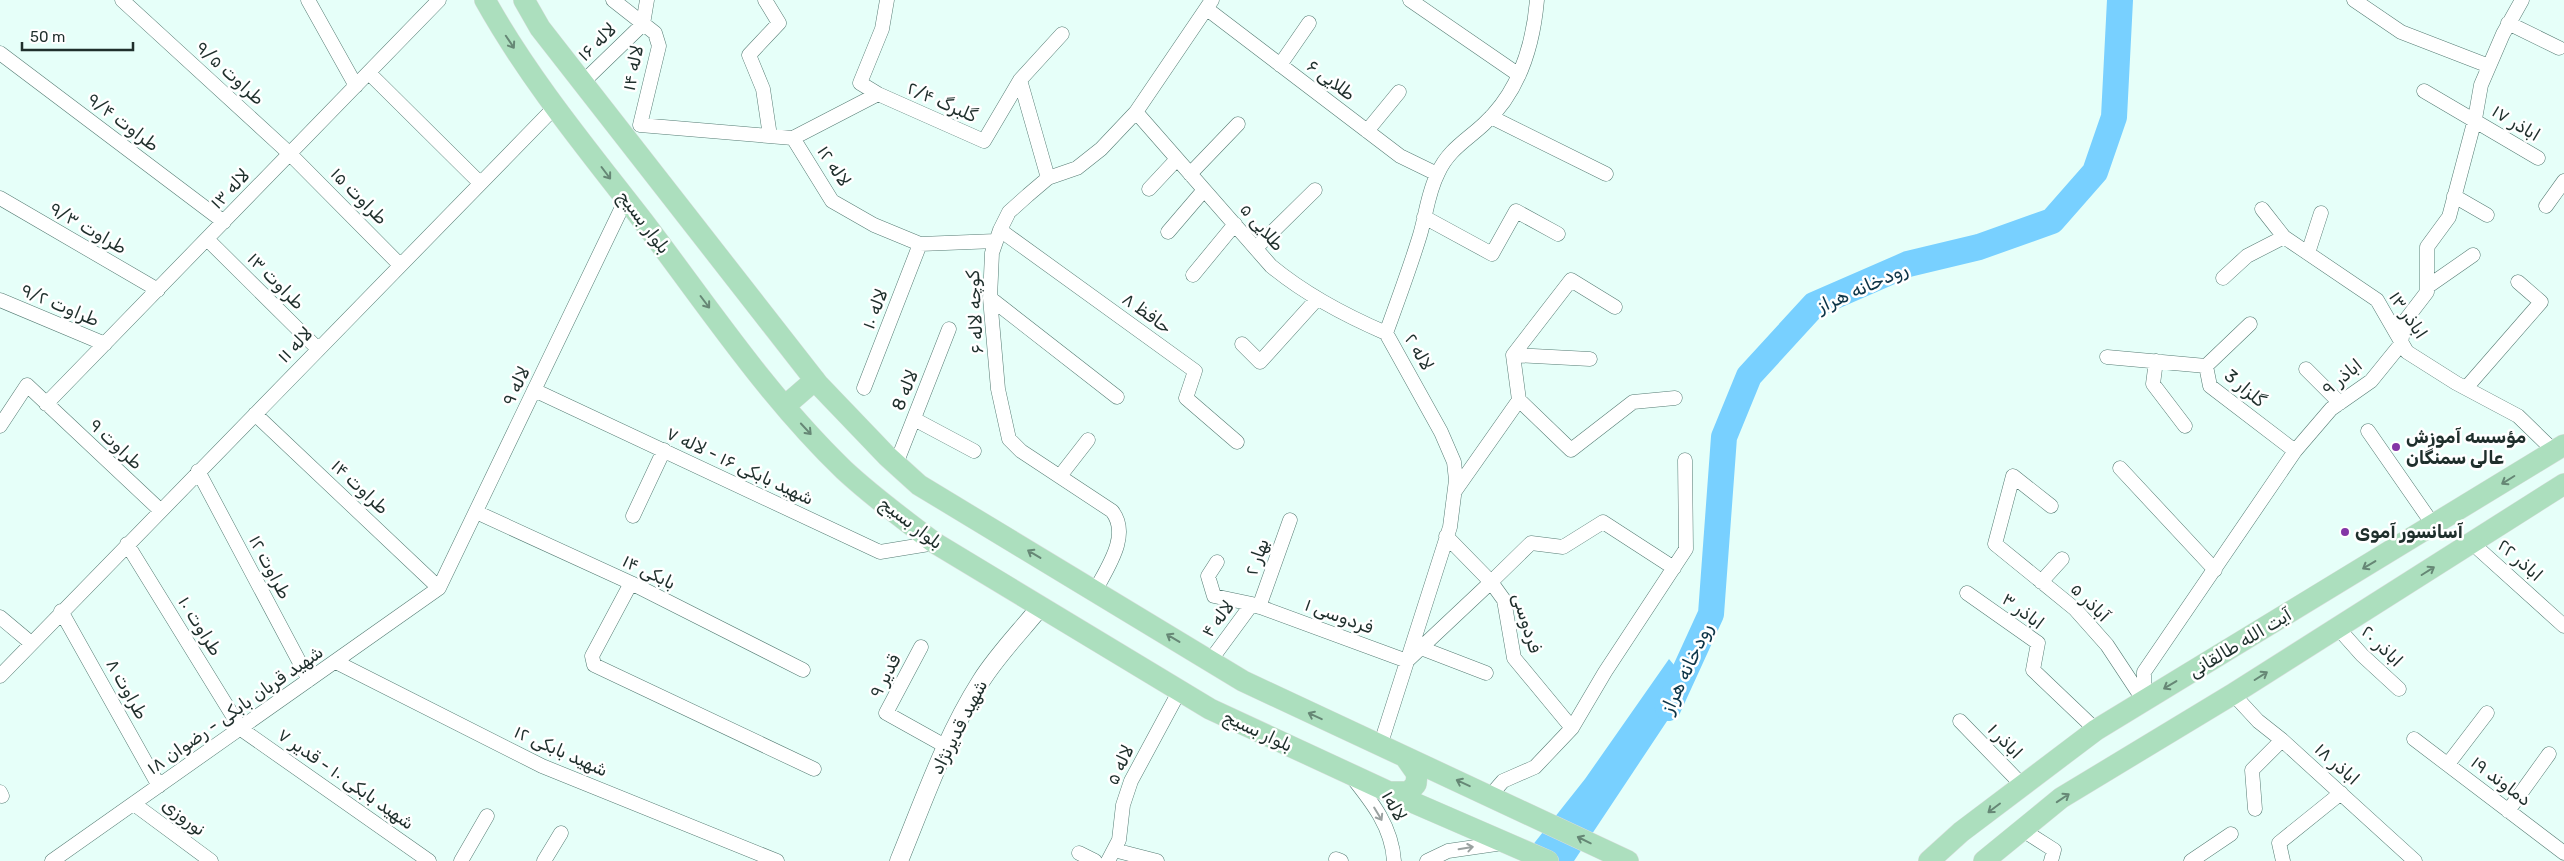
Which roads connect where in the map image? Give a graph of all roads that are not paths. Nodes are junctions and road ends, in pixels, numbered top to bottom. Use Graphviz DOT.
graph roads {
  1 [pos="122,0"];
  2 [pos="308,0"];
  3 [pos="440,0"];
  4 [pos="486,0"];
  5 [pos="524,0"];
  6 [pos="613,0"];
  7 [pos="647,0"];
  8 [pos="765,0"];
  9 [pos="887,0"];
  10 [pos="1410,0"];
  11 [pos="1536,0"];
  12 [pos="2354,0"];
  13 [pos="2522,0"];
  14 [pos="1210,4"];
  15 [pos="1309,23"];
  16 [pos="2508,23"];
  17 [pos="643,24"];
  18 [pos="1062,34"];
  19 [pos="2559,48"];
  20 [pos="0,53"];
  21 [pos="1280,65"];
  22 [pos="2489,66"];
  23 [pos="368,73"];
  24 [pos="1519,75"];
  25 [pos="1020,80"];
  26 [pos="582,83"];
  27 [pos="356,86"];
  28 [pos="2424,90"];
  29 [pos="1399,92"];
  30 [pos="878,94"];
  31 [pos="556,106"];
  32 [pos="1136,112"];
  33 [pos="1491,116"];
  34 [pos="2475,119"];
  35 [pos="1238,124"];
  36 [pos="640,125"];
  37 [pos="1367,131"];
  38 [pos="770,136"];
  39 [pos="793,138"];
  40 [pos="290,154"];
  41 [pos="2538,158"];
  42 [pos="1177,159"];
  43 [pos="1190,174"];
  44 [pos="1437,174"];
  45 [pos="1606,174"];
  46 [pos="1048,178"];
  47 [pos="2564,180"];
  48 [pos="480,183"];
  49 [pos="1149,189"];
  50 [pos="1204,190"];
  51 [pos="1315,190"];
  52 [pos="2454,196"];
  53 [pos="0,198"];
  54 [pos="626,199"];
  55 [pos="2546,206"];
  56 [pos="2262,209"];
  57 [pos="2321,213"];
  58 [pos="2488,215"];
  59 [pos="1424,217"];
  60 [pos="224,222"];
  61 [pos="1235,224"];
  62 [pos="1168,232"];
  63 [pos="1558,234"];
  64 [pos="998,235"];
  65 [pos="2284,237"];
  66 [pos="208,239"];
  67 [pos="920,244"];
  68 [pos="1256,248"];
  69 [pos="2308,254"];
  70 [pos="2473,255"];
  71 [pos="400,265"];
  72 [pos="1193,275"];
  73 [pos="2223,278"];
  74 [pos="2518,282"];
  75 [pos="2427,287"];
  76 [pos="158,290"];
  77 [pos="990,298"];
  78 [pos="1317,299"];
  79 [pos="0,300"];
  80 [pos="1615,307"];
  81 [pos="2250,324"];
  82 [pos="949,329"];
  83 [pos="1386,332"];
  84 [pos="105,344"];
  85 [pos="1242,344"];
  86 [pos="2401,344"];
  87 [pos="318,349"];
  88 [pos="1513,354"];
  89 [pos="2106,357"];
  90 [pos="1590,359"];
  91 [pos="2156,361"];
  92 [pos="2206,366"];
  93 [pos="2306,368"];
  94 [pos="815,380"];
  95 [pos="864,388"];
  96 [pos="2466,388"];
  97 [pos="534,390"];
  98 [pos="1117,397"];
  99 [pos="1675,398"];
  100 [pos="1519,400"];
  101 [pos="2340,403"];
  102 [pos="46,404"];
  103 [pos="785,406"];
  104 [pos="254,414"];
  105 [pos="914,419"];
  106 [pos="2,420"];
  107 [pos="2185,426"];
  108 [pos="2368,431"];
  109 [pos="1088,440"];
  110 [pos="1237,442"];
  111 [pos="2559,448"];
  112 [pos="664,450"];
  113 [pos="974,451"];
  114 [pos="2295,452"];
  115 [pos="1685,460"];
  116 [pos="896,464"];
  117 [pos="2120,468"];
  118 [pos="198,471"];
  119 [pos="1060,476"];
  120 [pos="2564,484"];
  121 [pos="1455,492"];
  122 [pos="2051,506"];
  123 [pos="160,510"];
  124 [pos="476,512"];
  125 [pos="633,516"];
  126 [pos="1290,520"];
  127 [pos="2434,526"];
  128 [pos="1446,536"];
  129 [pos="935,543"];
  130 [pos="2472,543"];
  131 [pos="127,544"];
  132 [pos="2062,558"];
  133 [pos="1217,562"];
  134 [pos="1674,568"];
  135 [pos="2214,570"];
  136 [pos="1491,582"];
  137 [pos="2041,582"];
  138 [pos="631,583"];
  139 [pos="439,588"];
  140 [pos="1095,591"];
  141 [pos="1967,593"];
  142 [pos="1041,606"];
  143 [pos="1255,606"];
  144 [pos="61,611"];
  145 [pos="0,617"];
  146 [pos="2564,626"];
  147 [pos="2338,628"];
  148 [pos="31,643"];
  149 [pos="921,647"];
  150 [pos="1421,648"];
  151 [pos="1210,661"];
  152 [pos="1407,661"];
  153 [pos="336,662"];
  154 [pos="803,670"];
  155 [pos="1486,673"];
  156 [pos="0,676"];
  157 [pos="310,680"];
  158 [pos="2399,689"];
  159 [pos="1180,690"];
  160 [pos="2233,694"];
  161 [pos="2144,701"];
  162 [pos="2487,713"];
  163 [pos="1960,721"];
  164 [pos="1572,728"];
  165 [pos="242,729"];
  166 [pos="2096,730"];
  167 [pos="2414,739"];
  168 [pos="2282,740"];
  169 [pos="1380,746"];
  170 [pos="947,747"];
  171 [pos="2549,754"];
  172 [pos="1405,757"];
  173 [pos="2448,764"];
  174 [pos="814,768"];
  175 [pos="1350,774"];
  176 [pos="159,786"];
  177 [pos="2022,786"];
  178 [pos="1389,792"];
  179 [pos="2341,793"];
  180 [pos="1490,796"];
  181 [pos="134,804"];
  182 [pos="2255,809"];
  183 [pos="2508,810"];
  184 [pos="487,816"];
  185 [pos="2021,829"];
  186 [pos="1961,832"];
  187 [pos="561,834"];
  188 [pos="2231,834"];
  189 [pos="1508,842"];
  190 [pos="1079,853"];
  191 [pos="2564,853"];
  192 [pos="1111,856"];
  193 [pos="60,859"];
  194 [pos="211,861"];
  195 [pos="428,861"];
  196 [pos="461,861"];
  197 [pos="544,861"];
  198 [pos="777,861"];
  199 [pos="899,861"];
  200 [pos="1095,861"];
  201 [pos="1156,861"];
  202 [pos="1394,861"];
  203 [pos="1427,861"];
  204 [pos="1548,861"];
  205 [pos="1628,861"];
  206 [pos="1914,861"];
  207 [pos="1928,861"];
  208 [pos="1984,861"];
  209 [pos="2051,861"];
  210 [pos="2191,861"];
  211 [pos="2283,861"];
  212 [pos="2415,861"];
  1 -- 40 [label="street, طراوت ۹/۵"];
  2 -- 27 [label="street"];
  3 -- 23 [label="street, لاله ۱۳"];
  4 -- 31 [label="main road, بلوار بسیج, one-way"];
  5 -- 26 [label="main road, بلوار بسیج"];
  6 -- 17 [label="street, لاله ۱۴"];
  7 -- 17 [label="street, لاله ۱۶"];
  8 -- 38 [label="street"];
  9 -- 30 [label="street"];
  10 -- 24 [label="street"];
  11 -- 24 [label="street, لاله ۲"];
  12 -- 22 [label="street"];
  13 -- 16 [label="street"];
  14 -- 21 [label="street, طلایی ۶"];
  14 -- 32 [label="street, کوچه لاله ۶"];
  15 -- 21 [label="street"];
  16 -- 19 [label="street"];
  16 -- 22 [label="street"];
  17 -- 26 [label="street, لاله ۱۶"];
  17 -- 36 [label="street, لاله ۱۴"];
  18 -- 25 [label="street, گلبرگ ۲/۴"];
  20 -- 60 [label="street, طراوت ۹/۴"];
  21 -- 37 [label="street, طلایی ۶"];
  22 -- 34 [label="street"];
  23 -- 27 [label="street, لاله ۱۳"];
  23 -- 48 [label="street"];
  24 -- 33 [label="street, لاله ۲"];
  25 -- 30 [label="street, گلبرگ ۲/۴"];
  25 -- 46 [label="street"];
  26 -- 94 [label="main road, بلوار بسیج"];
  27 -- 40 [label="street, لاله ۱۳"];
  28 -- 34 [label="street, اباذر ۱۷"];
  29 -- 37 [label="street"];
  30 -- 39 [label="street, گلبرگ ۲/۴"];
  31 -- 48 [label="street, لاله ۱۱"];
  31 -- 54 [label="main road, بلوار بسیج, one-way"];
  32 -- 42 [label="street, طلایی ۵"];
  32 -- 46 [label="street, کوچه لاله ۶"];
  33 -- 44 [label="street, لاله ۲"];
  33 -- 45 [label="street"];
  34 -- 41 [label="street, اباذر ۱۷"];
  34 -- 52 [label="street"];
  35 -- 43 [label="street"];
  36 -- 38 [label="street, لاله ۱۲"];
  37 -- 44 [label="street, طلایی ۶"];
  38 -- 39 [label="street, لاله ۱۲"];
  39 -- 67 [label="street, لاله ۱۲"];
  40 -- 60 [label="street, لاله ۱۳"];
  40 -- 71 [label="street, طراوت ۱۵"];
  42 -- 43 [label="street, طلایی ۵"];
  42 -- 49 [label="street"];
  43 -- 50 [label="street, طلایی ۵"];
  44 -- 59 [label="street, لاله ۲"];
  46 -- 64 [label="street, کوچه لاله ۶"];
  47 -- 55 [label="street"];
  48 -- 71 [label="street, لاله ۱۱"];
  50 -- 61 [label="street, طلایی ۵"];
  50 -- 62 [label="street"];
  51 -- 68 [label="street"];
  52 -- 58 [label="street"];
  52 -- 75 [label="street"];
  53 -- 76 [label="street, طراوت ۹/۳"];
  54 -- 97 [label="street, لاله ۹"];
  54 -- 103 [label="main road, بلوار بسیج, one-way"];
  56 -- 65 [label="street, اباذر ۱۳"];
  57 -- 69 [label="street"];
  59 -- 63 [label="street"];
  59 -- 83 [label="street, لاله ۲"];
  60 -- 66 [label="street, لاله ۱۳"];
  61 -- 68 [label="street, طلایی ۵"];
  61 -- 72 [label="street"];
  64 -- 67 [label="street, لاله ۱۲"];
  64 -- 77 [label="street, کوچه لاله ۶"];
  64 -- 110 [label="street, حافظ ۸"];
  65 -- 69 [label="street, اباذر ۱۳"];
  65 -- 73 [label="street"];
  66 -- 76 [label="street, لاله ۱۳"];
  66 -- 87 [label="street, طراوت ۱۳"];
  67 -- 95 [label="street, لاله ۱۰"];
  68 -- 78 [label="street, طلایی ۵"];
  69 -- 86 [label="street, اباذر ۱۳"];
  70 -- 75 [label="street"];
  71 -- 87 [label="street, لاله ۱۱"];
  74 -- 96 [label="street"];
  75 -- 86 [label="street, اباذر ۹"];
  76 -- 84 [label="street, لاله ۱۳"];
  77 -- 98 [label="street"];
  77 -- 119 [label="street, کوچه لاله ۶"];
  78 -- 83 [label="street, طلایی ۵"];
  78 -- 85 [label="street"];
  79 -- 84 [label="street, طراوت ۹/۲"];
  80 -- 88 [label="street"];
  81 -- 92 [label="street, گلزار 3"];
  82 -- 105 [label="street, لاله 8"];
  83 -- 121 [label="street, لاله ۲"];
  84 -- 102 [label="street, لاله ۱۳"];
  86 -- 96 [label="street, اباذر ۱۳"];
  86 -- 101 [label="street, اباذر ۹"];
  87 -- 104 [label="street, لاله ۱۱"];
  88 -- 90 [label="street"];
  88 -- 100 [label="street"];
  89 -- 91 [label="street"];
  91 -- 92 [label="street"];
  91 -- 107 [label="street"];
  92 -- 114 [label="street, گلزار 3"];
  93 -- 101 [label="street"];
  94 -- 103 [label="main road"];
  94 -- 116 [label="main road, بلوار بسیج"];
  96 -- 111 [label="street, اباذر ۱۳"];
  97 -- 112 [label="street, شهید بابکی ۱۶ - لاله ۷"];
  97 -- 124 [label="street, لاله ۹"];
  99 -- 100 [label="street"];
  100 -- 121 [label="street"];
  101 -- 114 [label="street, اباذر ۹"];
  102 -- 106 [label="street, طراوت ۹"];
  102 -- 123 [label="street, طراوت ۹"];
  103 -- 129 [label="main road, بلوار بسیج, one-way"];
  104 -- 118 [label="street, لاله ۱۱"];
  104 -- 139 [label="street, طراوت ۱۴"];
  105 -- 113 [label="street"];
  105 -- 116 [label="street, لاله 8"];
  108 -- 127 [label="street"];
  109 -- 119 [label="street"];
  111 -- 127 [label="main road, آیت الله طالقانی, one-way"];
  112 -- 125 [label="street"];
  112 -- 129 [label="street, شهید بابکی ۱۶ - لاله ۷"];
  114 -- 135 [label="street, اباذر ۹"];
  115 -- 134 [label="street"];
  140 -- 116 [label="main road, بلوار بسیج, one-way"];
  117 -- 135 [label="street"];
  118 -- 123 [label="street, لاله ۱۱"];
  118 -- 157 [label="street, طراوت ۱۲"];
  119 -- 140 [label="street, کوچه لاله ۶"];
  120 -- 130 [label="main road"];
  121 -- 128 [label="street, لاله ۲"];
  122 -- 137 [label="street, آباذر ۵"];
  123 -- 131 [label="street, لاله ۱۱"];
  124 -- 138 [label="street, بابکی ۱۴"];
  124 -- 139 [label="street, لاله ۹"];
  126 -- 143 [label="street, بهار ۲"];
  127 -- 161 [label="main road, آیت الله طالقانی, one-way"];
  128 -- 136 [label="street"];
  128 -- 152 [label="street, لاله ۲"];
  129 -- 142 [label="main road, بلوار بسیج"];
  130 -- 146 [label="street, اباذر ۲۲"];
  147 -- 130 [label="main road, one-way"];
  131 -- 144 [label="street, لاله ۱۱"];
  131 -- 165 [label="street, طراوت ۱۰"];
  132 -- 137 [label="street"];
  133 -- 143 [label="street, فردوسی ۱"];
  134 -- 136 [label="street, فردوسی"];
  134 -- 164 [label="street"];
  135 -- 161 [label="street, اباذر ۹"];
  136 -- 150 [label="street"];
  136 -- 164 [label="street, فردوسی"];
  137 -- 161 [label="street, آباذر ۵"];
  138 -- 154 [label="street, بابکی ۱۴"];
  138 -- 174 [label="street"];
  139 -- 153 [label="street, شهید قربان بابکی - رضوان ۱۸"];
  151 -- 140 [label="main road, بلوار بسیج, one-way"];
  141 -- 166 [label="street, اباذر ۳"];
  142 -- 159 [label="main road, بلوار بسیج"];
  142 -- 170 [label="street, شهید قدیرنژاد"];
  143 -- 151 [label="street, لاله ۴"];
  143 -- 152 [label="street, فردوسی ۱"];
  144 -- 148 [label="street, لاله ۱۱"];
  144 -- 176 [label="street, طراوت ۸"];
  145 -- 148 [label="street"];
  147 -- 158 [label="street, اباذر ۲۰"];
  160 -- 147 [label="main road, one-way"];
  148 -- 156 [label="street, لاله ۱۱"];
  149 -- 170 [label="street, قدیر ۹"];
  150 -- 152 [label="street"];
  150 -- 155 [label="street"];
  169 -- 151 [label="main road, بلوار بسیج, one-way"];
  152 -- 169 [label="street, لاله ۲"];
  153 -- 157 [label="street, شهید قربان بابکی - رضوان ۱۸"];
  153 -- 198 [label="street, شهید بابکی ۱۲"];
  157 -- 165 [label="street, شهید قربان بابکی - رضوان ۱۸"];
  159 -- 175 [label="main road, بلوار بسیج"];
  159 -- 192 [label="street, لاله ۵"];
  160 -- 168 [label="street, اباذر ۱۸"];
  185 -- 160 [label="main road, one-way"];
  161 -- 166 [label="main road, آیت الله طالقانی"];
  162 -- 173 [label="street"];
  163 -- 177 [label="street, اباذر ۱"];
  164 -- 180 [label="street"];
  165 -- 176 [label="street, شهید قربان بابکی - رضوان ۱۸"];
  165 -- 195 [label="street, شهید بابکی ۱۰ - قدیر ۷"];
  166 -- 177 [label="main road, آیت الله طالقانی"];
  167 -- 173 [label="street, دماوند ۱۹"];
  168 -- 179 [label="street, اباذر ۱۸"];
  168 -- 182 [label="street"];
  169 -- 172 [label="main road, بلوار بسیج"];
  170 -- 199 [label="street, شهید قدیرنژاد"];
  171 -- 183 [label="street"];
  172 -- 178 [label="main road"];
  180 -- 172 [label="main road, بلوار بسیج, one-way"];
  173 -- 183 [label="street, دماوند ۱۹"];
  175 -- 178 [label="main road, بلوار بسیج"];
  175 -- 202 [label="street, لاله۱, one-way"];
  176 -- 181 [label="street, شهید قربان بابکی - رضوان ۱۸"];
  177 -- 186 [label="main road, آیت الله طالقانی, one-way"];
  178 -- 189 [label="main road, بلوار بسیج"];
  179 -- 211 [label="street"];
  179 -- 212 [label="street, اباذر ۱۸"];
  205 -- 180 [label="main road, بلوار بسیج, one-way"];
  181 -- 193 [label="street, شهید قربان بابکی - رضوان ۱۸"];
  181 -- 194 [label="street, نوروزی"];
  183 -- 191 [label="street, دماوند ۱۹"];
  184 -- 196 [label="street"];
  185 -- 208 [label="main road"];
  185 -- 209 [label="street"];
  186 -- 206 [label="main road"];
  186 -- 207 [label="main road, آیت الله طالقانی"];
  187 -- 197 [label="street"];
  188 -- 210 [label="street"];
  203 -- 189 [label="street, one-way"];
  189 -- 204 [label="main road, بلوار بسیج"];
  190 -- 200 [label="street"];
  192 -- 201 [label="street"];
}
